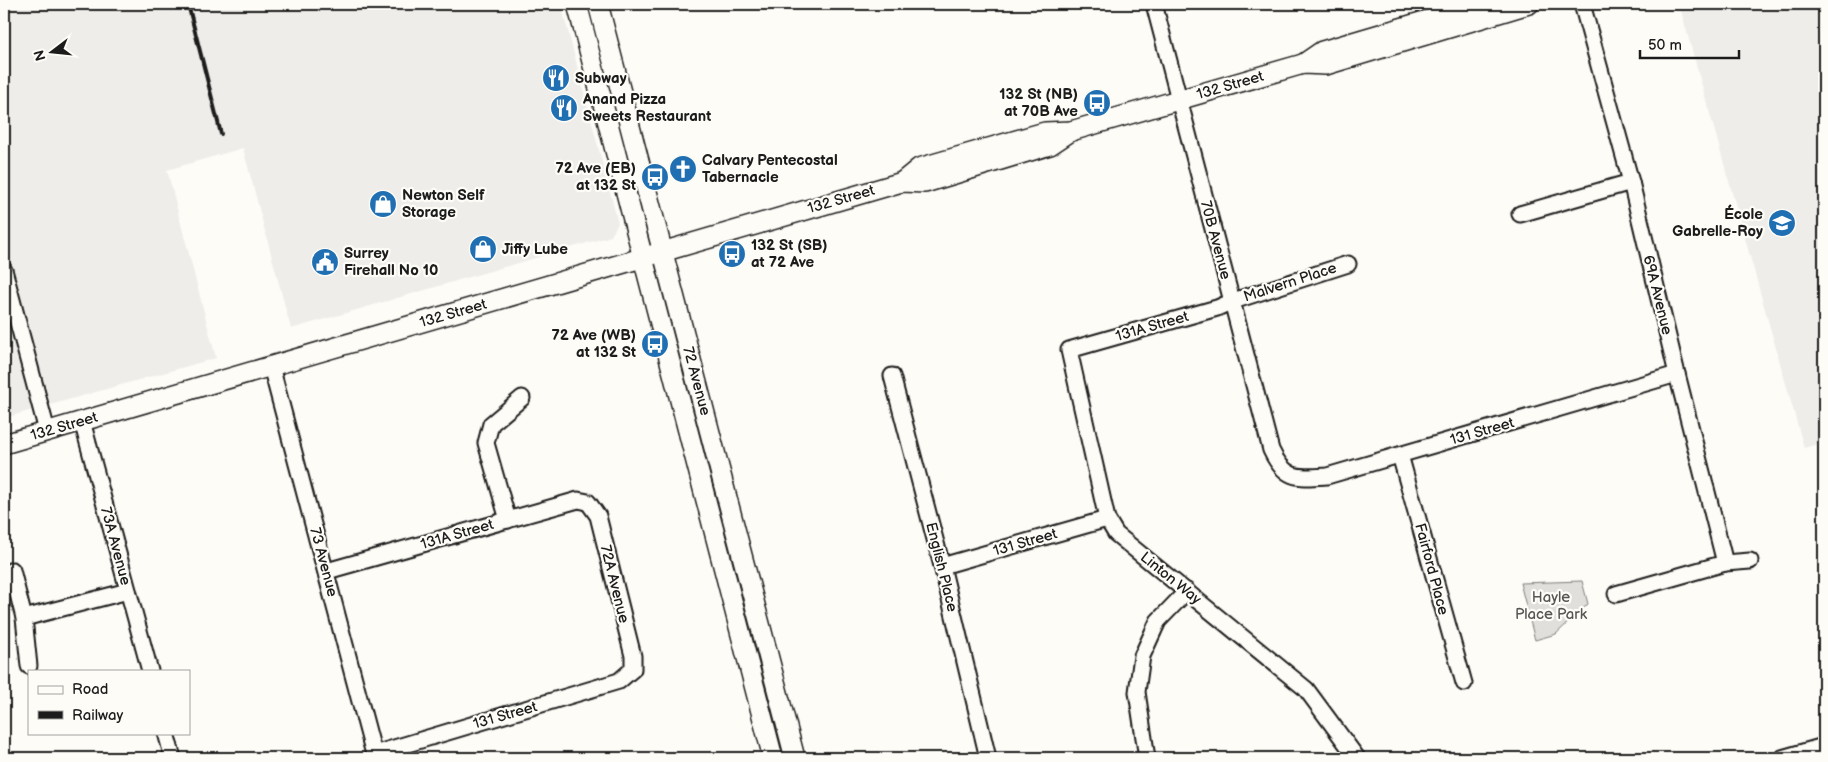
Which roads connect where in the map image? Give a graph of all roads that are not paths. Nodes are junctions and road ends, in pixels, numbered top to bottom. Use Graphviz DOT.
graph roads {
  1 [pos="577,4"];
  2 [pos="598,4"];
  3 [pos="1154,4"];
  4 [pos="1482,4"];
  5 [pos="1529,4"];
  6 [pos="1582,4"];
  7 [pos="1303,64"];
  8 [pos="1179,100"];
  9 [pos="1631,182"];
  10 [pos="1520,214"];
  11 [pos="663,252"];
  12 [pos="643,258"];
  13 [pos="1348,264"];
  14 [pos="4,270"];
  15 [pos="1233,301"];
  16 [pos="1069,350"];
  17 [pos="271,366"];
  18 [pos="1677,374"];
  19 [pos="892,376"];
  20 [pos="522,398"];
  21 [pos="82,421"];
  22 [pos="47,431"];
  23 [pos="4,444"];
  24 [pos="1400,454"];
  25 [pos="1286,473"];
  26 [pos="588,502"];
  27 [pos="1107,519"];
  28 [pos="508,520"];
  29 [pos="1750,561"];
  30 [pos="1725,564"];
  31 [pos="942,566"];
  32 [pos="12,570"];
  33 [pos="327,571"];
  34 [pos="128,591"];
  35 [pos="1187,591"];
  36 [pos="1616,594"];
  37 [pos="24,618"];
  38 [pos="29,666"];
  39 [pos="632,669"];
  40 [pos="150,670"];
  41 [pos="1464,683"];
  42 [pos="166,734"];
  43 [pos="1824,746"];
  44 [pos="374,756"];
  45 [pos="173,758"];
  46 [pos="773,758"];
  47 [pos="795,758"];
  48 [pos="988,758"];
  49 [pos="1147,758"];
  50 [pos="1357,758"];
  51 [pos="1782,758"];
  1 -- 12 [label="main road, 72 Avenue"];
  2 -- 11 [label="main road, 72 Avenue"];
  3 -- 8 [label="street, 70B Avenue"];
  4 -- 7 [label="main road, 132 Street"];
  5 -- 7 [label="main road, 132 Street"];
  6 -- 9 [label="street, 69A Avenue"];
  7 -- 8 [label="main road, 132 Street"];
  8 -- 11 [label="main road, 132 Street"];
  8 -- 15 [label="street, 70B Avenue"];
  9 -- 10 [label="street"];
  9 -- 18 [label="street, 69A Avenue"];
  11 -- 12 [label="main road, 132 Street"];
  11 -- 47 [label="main road, 72 Avenue"];
  12 -- 17 [label="main road, 132 Street"];
  12 -- 46 [label="main road, 72 Avenue"];
  13 -- 15 [label="street, Malvern Place"];
  14 -- 22 [label="street"];
  15 -- 16 [label="street, 131A Street"];
  15 -- 25 [label="street, 70B Avenue"];
  16 -- 27 [label="street, Linton Way"];
  17 -- 21 [label="main road, 132 Street"];
  17 -- 33 [label="street, 73 Avenue"];
  18 -- 24 [label="street, 131 Street"];
  18 -- 30 [label="street, 69A Avenue"];
  19 -- 31 [label="street, English Place"];
  20 -- 28 [label="street"];
  21 -- 22 [label="main road, 132 Street"];
  21 -- 34 [label="street, 73A Avenue"];
  22 -- 23 [label="main road, 132 Street"];
  24 -- 25 [label="street, 131 Street"];
  24 -- 41 [label="street, Fairford Place"];
  26 -- 28 [label="street, 131A Street"];
  26 -- 39 [label="street, 72A Avenue"];
  27 -- 31 [label="street, 131 Street"];
  27 -- 35 [label="street, Linton Way"];
  28 -- 33 [label="street, 131A Street"];
  29 -- 30 [label="street"];
  30 -- 36 [label="street"];
  31 -- 48 [label="street, English Place"];
  32 -- 37 [label="street"];
  33 -- 44 [label="street, 73 Avenue"];
  34 -- 37 [label="street"];
  34 -- 40 [label="street, 73A Avenue"];
  35 -- 49 [label="street"];
  35 -- 50 [label="street, Linton Way"];
  37 -- 38 [label="street"];
  39 -- 44 [label="street, 131 Street"];
  42 -- 45 [label="street"];
  43 -- 51 [label="street"];
}
